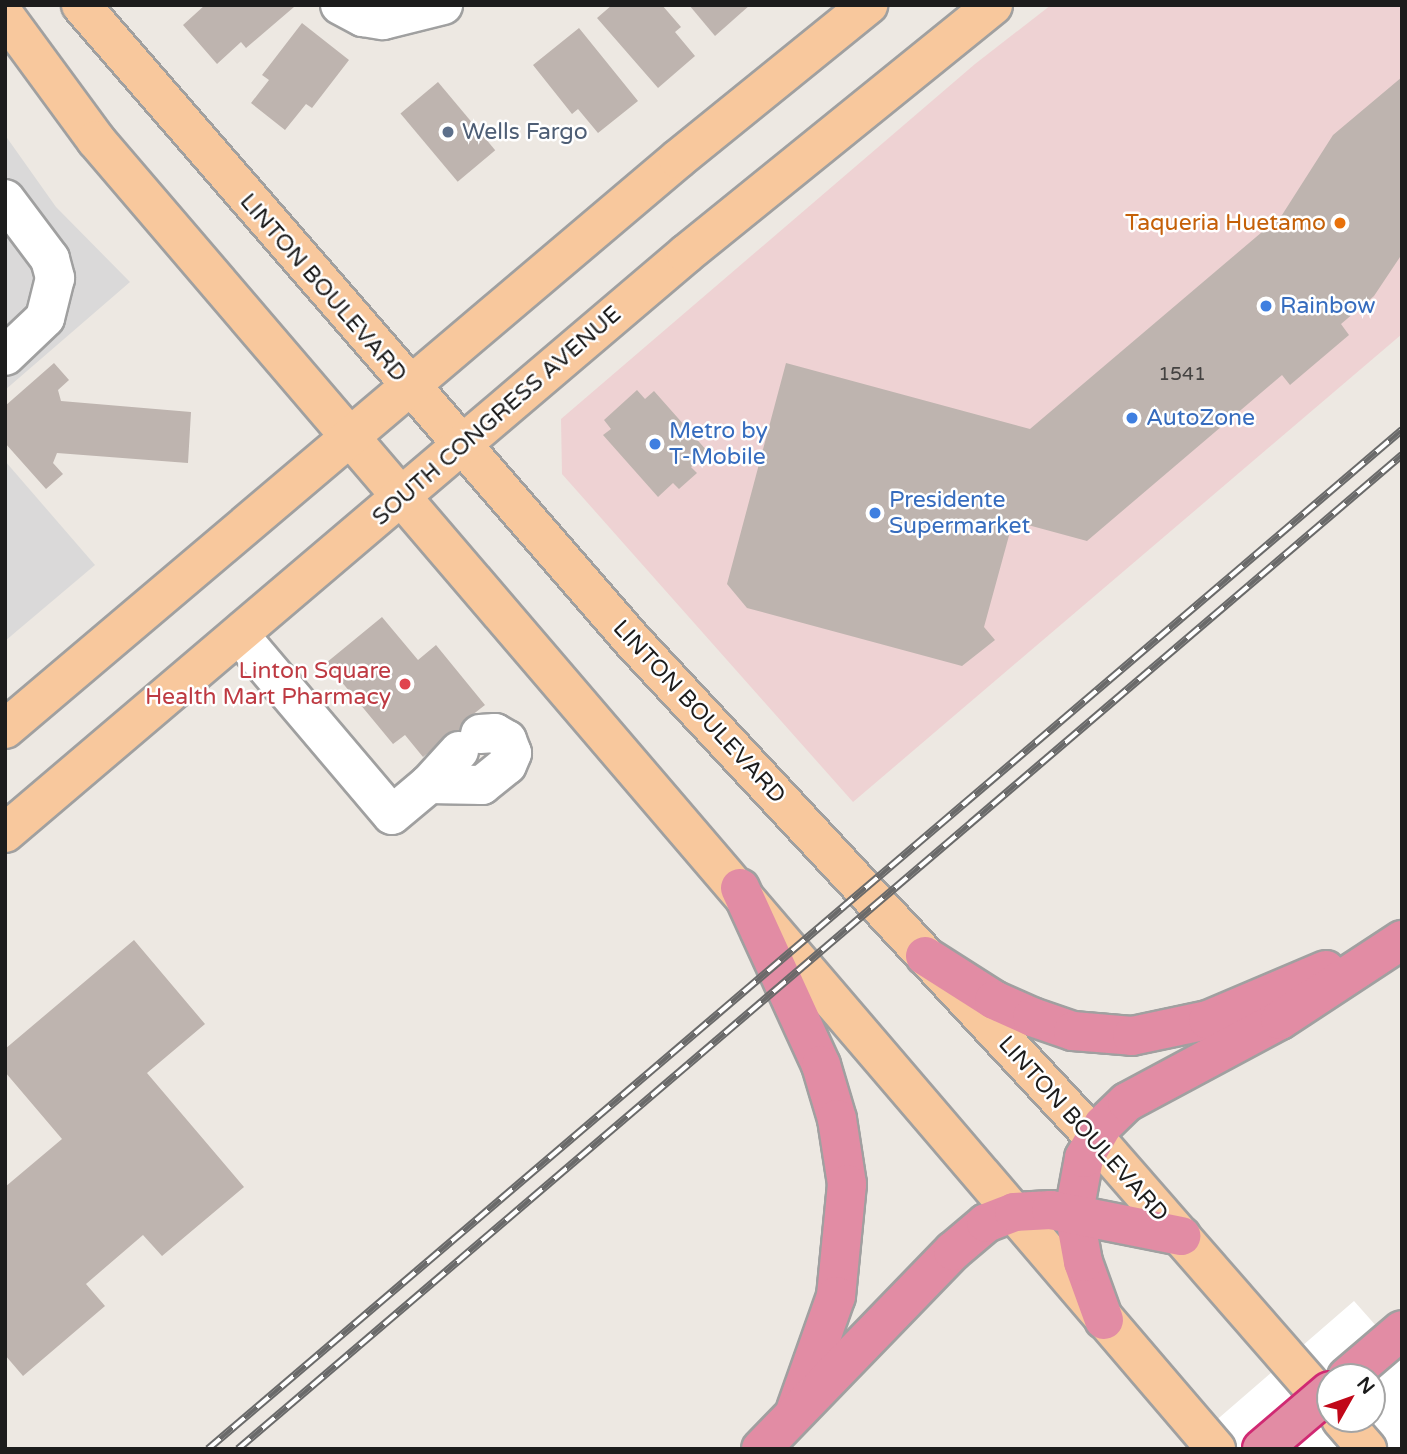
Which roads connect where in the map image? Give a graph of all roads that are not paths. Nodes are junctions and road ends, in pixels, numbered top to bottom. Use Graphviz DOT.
graph roads {
  1 [pos="81,5"];
  2 [pos="340,5"];
  3 [pos="443,5"];
  4 [pos="868,5"];
  5 [pos="993,5"];
  6 [pos="5,16"];
  7 [pos="5,199"];
  8 [pos="5,356"];
  9 [pos="408,387"];
  10 [pos="348,436"];
  11 [pos="461,447"];
  12 [pos="402,498"];
  13 [pos="241,637"];
  14 [pos="5,729"];
  15 [pos="429,784"];
  16 [pos="5,833"];
  17 [pos="740,888"];
  18 [pos="1402,939"];
  19 [pos="925,957"];
  20 [pos="1095,1138"];
  21 [pos="1014,1212"];
  22 [pos="1074,1212"];
  23 [pos="1181,1236"];
  24 [pos="1104,1320"];
  25 [pos="1395,1335"];
  26 [pos="1363,1363"];
  27 [pos="1316,1391"];
  28 [pos="1316,1403"];
  29 [pos="796,1409"];
  30 [pos="1353,1433"];
  31 [pos="761,1449"];
  32 [pos="1216,1449"];
  33 [pos="1262,1449"];
  34 [pos="1367,1449"];
  1 -- 9 [label="main road, LINTON BOULEVARD"];
  2 -- 3 [label="street"];
  4 -- 9 [label="main road"];
  5 -- 11 [label="main road, SOUTH CONGRESS AVENUE"];
  6 -- 10 [label="main road"];
  7 -- 8 [label="street"];
  9 -- 10 [label="main road"];
  9 -- 11 [label="main road, LINTON BOULEVARD"];
  10 -- 12 [label="main road"];
  10 -- 14 [label="main road"];
  11 -- 12 [label="main road, SOUTH CONGRESS AVENUE"];
  11 -- 19 [label="main road, LINTON BOULEVARD"];
  12 -- 13 [label="main road, SOUTH CONGRESS AVENUE"];
  12 -- 17 [label="main road"];
  13 -- 15 [label="street"];
  13 -- 16 [label="main road, SOUTH CONGRESS AVENUE"];
  15 -- 15 [label="street"];
  17 -- 21 [label="main road"];
  17 -- 29 [label="highway"];
  18 -- 19 [label="highway"];
  18 -- 20 [label="highway"];
  19 -- 20 [label="main road, LINTON BOULEVARD"];
  20 -- 22 [label="highway"];
  20 -- 23 [label="main road, LINTON BOULEVARD"];
  21 -- 22 [label="highway"];
  21 -- 24 [label="main road"];
  21 -- 29 [label="highway"];
  22 -- 23 [label="highway"];
  22 -- 24 [label="highway"];
  23 -- 27 [label="main road, LINTON BOULEVARD"];
  24 -- 32 [label="main road"];
  25 -- 26 [label="highway"];
  28 -- 33 [label="highway, bridge"];
  29 -- 31 [label="highway"];
  30 -- 34 [label="main road"];
}
